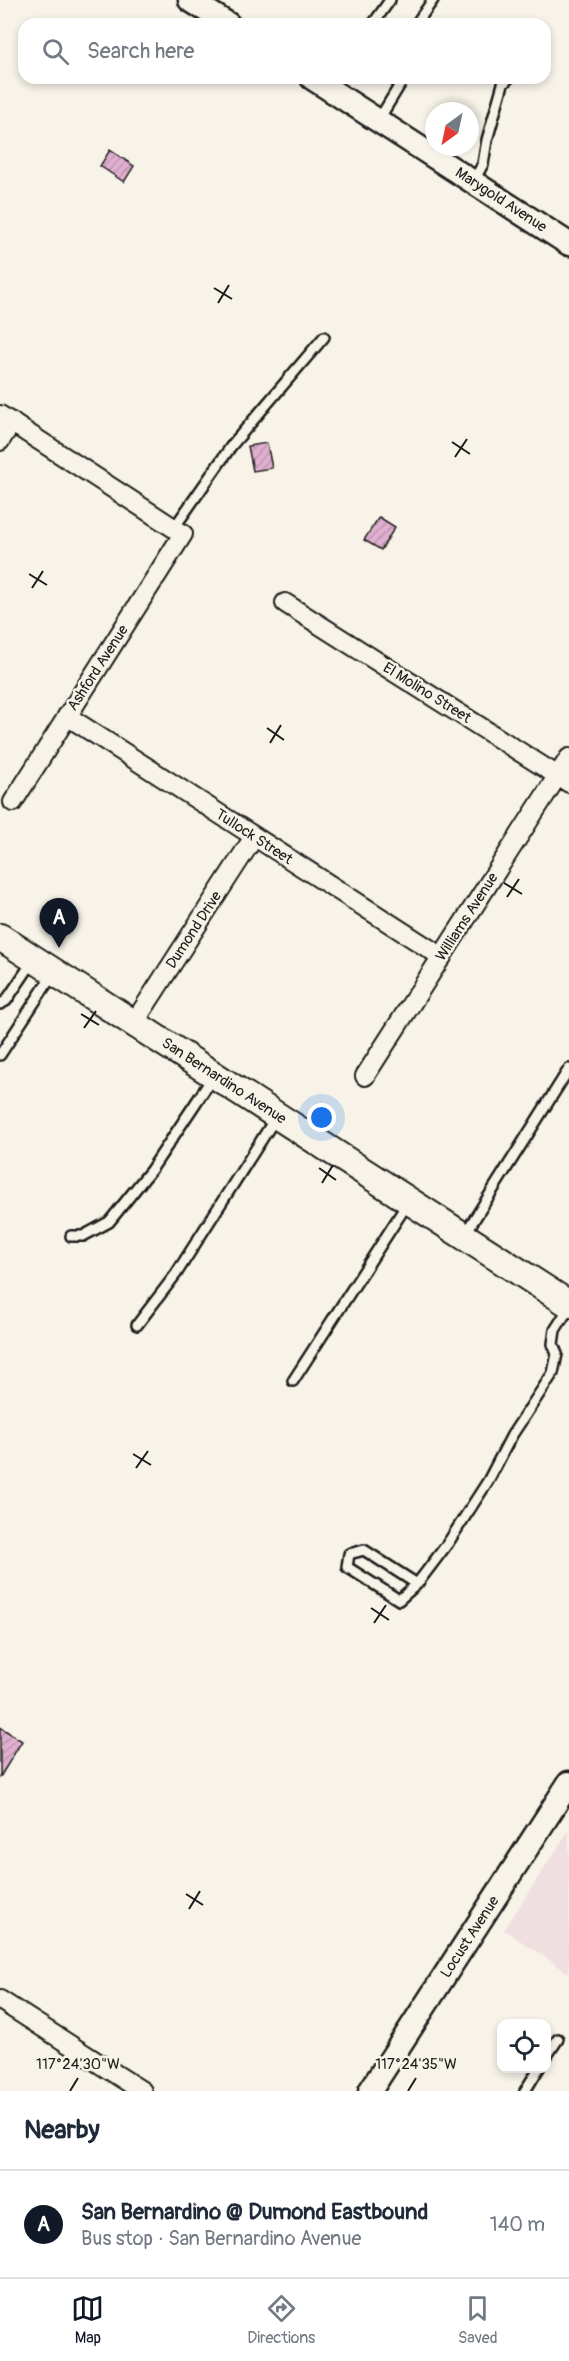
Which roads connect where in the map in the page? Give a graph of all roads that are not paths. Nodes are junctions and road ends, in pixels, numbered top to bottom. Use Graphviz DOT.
graph roads {
  1 [pos="190,0"];
  2 [pos="390,0"];
  3 [pos="433,0"];
  4 [pos="218,18"];
  5 [pos="377,18"];
  6 [pos="420,18"];
  7 [pos="328,84"];
  8 [pos="400,84"];
  9 [pos="503,84"];
  10 [pos="378,121"];
  11 [pos="473,182"];
  12 [pos="569,244"];
  13 [pos="324,336"];
  14 [pos="6,418"];
  15 [pos="0,441"];
  16 [pos="178,531"];
  17 [pos="285,603"];
  18 [pos="68,716"];
  19 [pos="569,758"];
  20 [pos="563,779"];
  21 [pos="13,802"];
  22 [pos="254,837"];
  23 [pos="0,937"];
  24 [pos="442,957"];
  25 [pos="44,965"];
  26 [pos="0,1004"];
  27 [pos="134,1023"];
  28 [pos="0,1055"];
  29 [pos="569,1069"];
  30 [pos="214,1075"];
  31 [pos="365,1076"];
  32 [pos="277,1115"];
  33 [pos="409,1200"];
  34 [pos="71,1236"];
  35 [pos="464,1236"];
  36 [pos="569,1306"];
  37 [pos="137,1325"];
  38 [pos="293,1381"];
  39 [pos="417,1584"];
  40 [pos="569,1783"];
  41 [pos="0,2000"];
  42 [pos="558,2039"];
  43 [pos="551,2050"];
  44 [pos="536,2073"];
  45 [pos="142,2091"];
  46 [pos="370,2091"];
  47 [pos="525,2091"];
  1 -- 4 [label="street"];
  2 -- 5 [label="lane"];
  3 -- 6 [label="lane"];
  7 -- 10 [label="street, Marygold Avenue"];
  8 -- 10 [label="lane"];
  9 -- 11 [label="lane"];
  10 -- 11 [label="street, Marygold Avenue"];
  11 -- 12 [label="street, Marygold Avenue"];
  13 -- 16 [label="lane"];
  14 -- 15 [label="street"];
  14 -- 16 [label="street"];
  16 -- 18 [label="street, Ashford Avenue"];
  17 -- 20 [label="street, El Molino Street"];
  18 -- 21 [label="street, Ashford Avenue"];
  18 -- 22 [label="street, Tullock Street"];
  19 -- 20 [label="street, Williams Avenue"];
  20 -- 24 [label="street, Williams Avenue"];
  22 -- 24 [label="street, Tullock Street"];
  22 -- 27 [label="street, Dumond Drive"];
  23 -- 25 [label="main road, San Bernardino Avenue"];
  24 -- 31 [label="street, Williams Avenue"];
  25 -- 26 [label="lane"];
  25 -- 27 [label="main road, San Bernardino Avenue"];
  25 -- 28 [label="lane"];
  27 -- 30 [label="main road, San Bernardino Avenue"];
  29 -- 35 [label="lane"];
  30 -- 32 [label="main road, San Bernardino Avenue"];
  30 -- 34 [label="lane"];
  32 -- 33 [label="main road, San Bernardino Avenue"];
  32 -- 37 [label="lane"];
  33 -- 35 [label="main road, San Bernardino Avenue"];
  33 -- 38 [label="lane"];
  35 -- 36 [label="main road, San Bernardino Avenue"];
  36 -- 39 [label="lane"];
  39 -- 39 [label="lane"];
  40 -- 46 [label="street, Locust Avenue"];
  41 -- 45 [label="street"];
  42 -- 43 [label="lane"];
  44 -- 47 [label="lane"];
}
